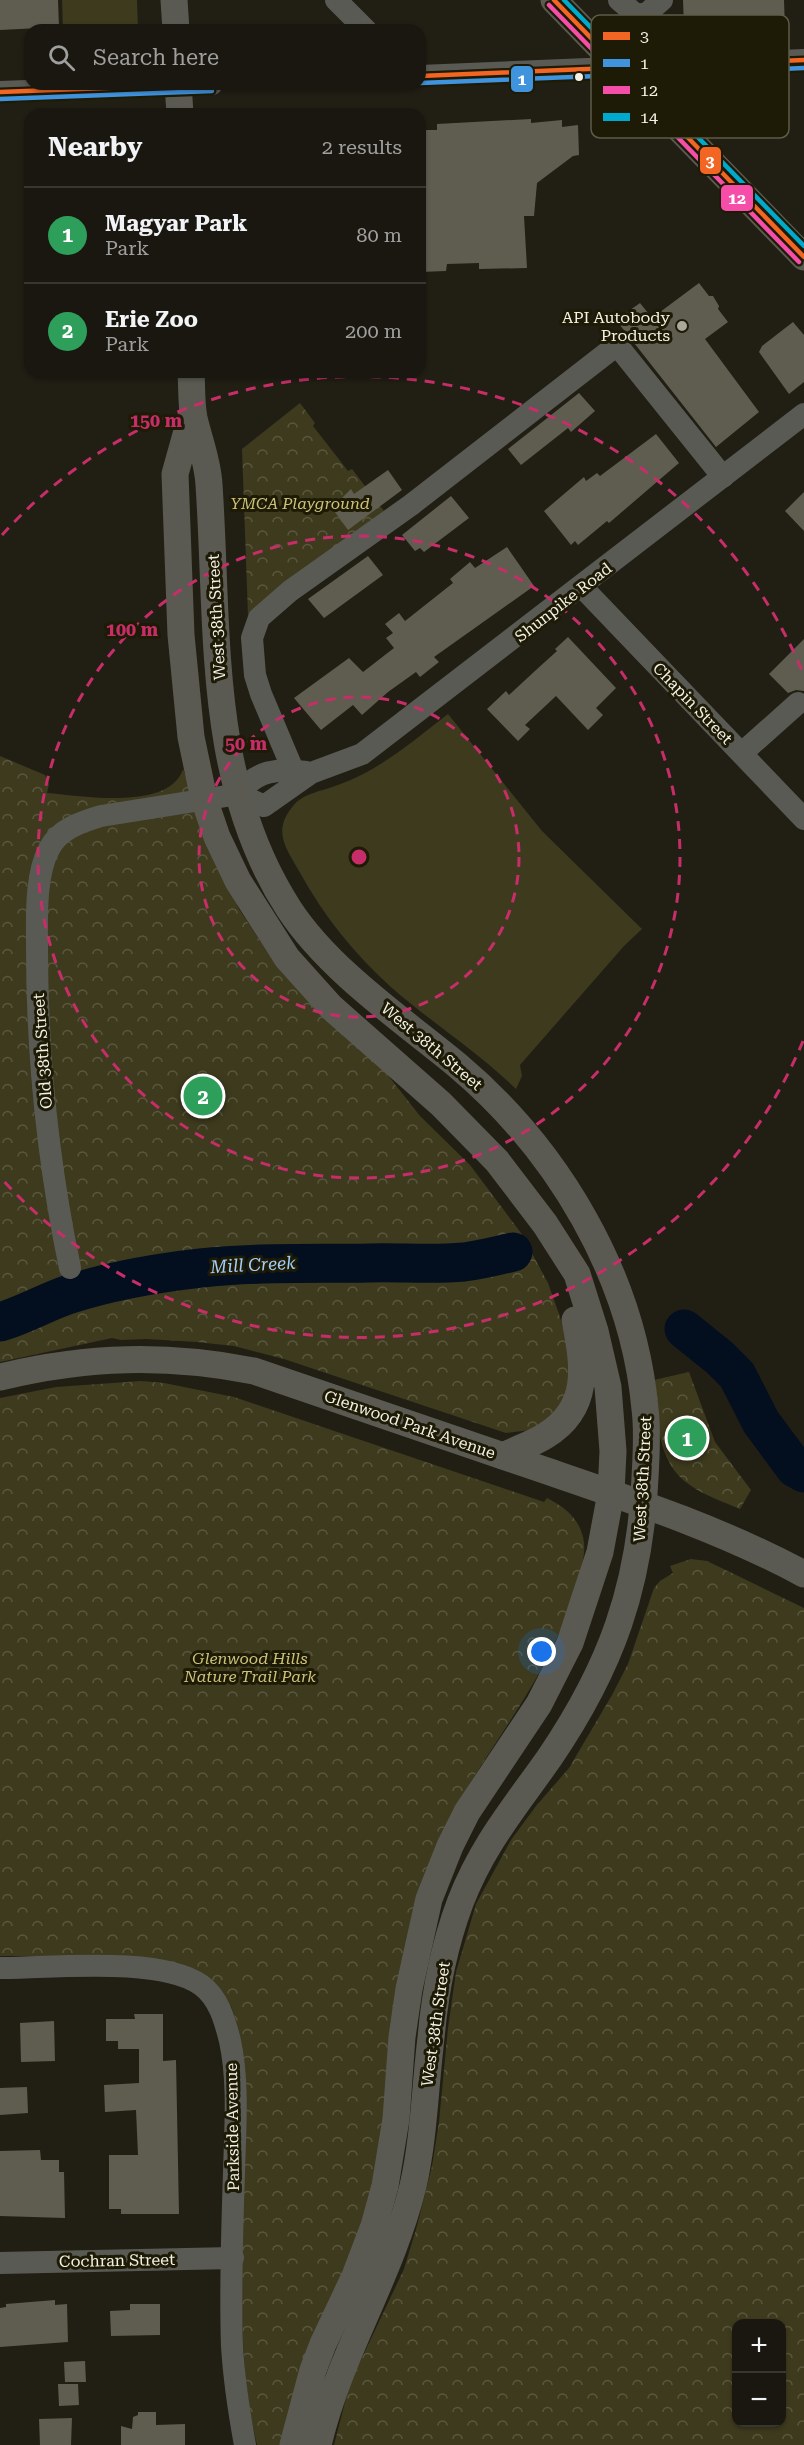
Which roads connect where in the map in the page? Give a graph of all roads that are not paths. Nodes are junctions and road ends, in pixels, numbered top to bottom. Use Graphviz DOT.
graph roads {
  1 [pos="174,0"];
  2 [pos="336,0"];
  3 [pos="554,0"];
  4 [pos="619,0"];
  5 [pos="662,0"];
  6 [pos="176,24"];
  7 [pos="360,24"];
  8 [pos="591,38"];
  9 [pos="804,60"];
  10 [pos="789,61"];
  11 [pos="591,69"];
  12 [pos="426,75"];
  13 [pos="51,90"];
  14 [pos="178,90"];
  15 [pos="0,92"];
  16 [pos="180,108"];
  17 [pos="688,138"];
  18 [pos="804,258"];
  19 [pos="191,378"];
  20 [pos="193,412"];
  21 [pos="804,414"];
  22 [pos="723,477"];
  23 [pos="582,587"];
  24 [pos="798,704"];
  25 [pos="741,753"];
  26 [pos="302,772"];
  27 [pos="239,794"];
  28 [pos="204,799"];
  29 [pos="804,819"];
  30 [pos="540,1217"];
  31 [pos="70,1268"];
  32 [pos="0,1377"];
  33 [pos="503,1456"];
  34 [pos="611,1493"];
  35 [pos="644,1504"];
  36 [pos="804,1574"];
  37 [pos="0,1968"];
  38 [pos="233,2258"];
  39 [pos="0,2263"];
  40 [pos="245,2445"];
  41 [pos="293,2445"];
  42 [pos="318,2445"];
  1 -- 6 [label="main road"];
  2 -- 7 [label="street"];
  3 -- 8 [label="main road"];
  4 -- 5 [label="street"];
  9 -- 10 [label="street"];
  11 -- 12 [label="street"];
  13 -- 15 [label="street"];
  14 -- 16 [label="main road"];
  17 -- 18 [label="main road"];
  19 -- 20 [label="main road, West 38th Street"];
  20 -- 27 [label="main road, West 38th Street"];
  20 -- 28 [label="main road, West 38th Street"];
  21 -- 22 [label="street, Shunpike Road"];
  22 -- 23 [label="street, Shunpike Road"];
  22 -- 26 [label="street"];
  23 -- 25 [label="street, Chapin Street"];
  23 -- 26 [label="street, Shunpike Road"];
  24 -- 25 [label="street"];
  25 -- 29 [label="street, Chapin Street"];
  26 -- 27 [label="street, Shunpike Road"];
  27 -- 28 [label="street"];
  27 -- 35 [label="main road, West 38th Street"];
  28 -- 30 [label="main road, West 38th Street"];
  28 -- 31 [label="street, Old 38th Street"];
  30 -- 33 [label="main road"];
  30 -- 34 [label="main road, West 38th Street"];
  32 -- 33 [label="main road, Glenwood Park Avenue"];
  33 -- 34 [label="main road, Glenwood Park Avenue"];
  34 -- 35 [label="main road, Glenwood Park Avenue"];
  34 -- 41 [label="main road, West 38th Street"];
  35 -- 36 [label="main road, Glenwood Park Avenue"];
  35 -- 42 [label="main road, West 38th Street"];
  37 -- 38 [label="street, Parkside Avenue"];
  38 -- 39 [label="street, Cochran Street"];
  38 -- 40 [label="street, Parkside Avenue"];
}
